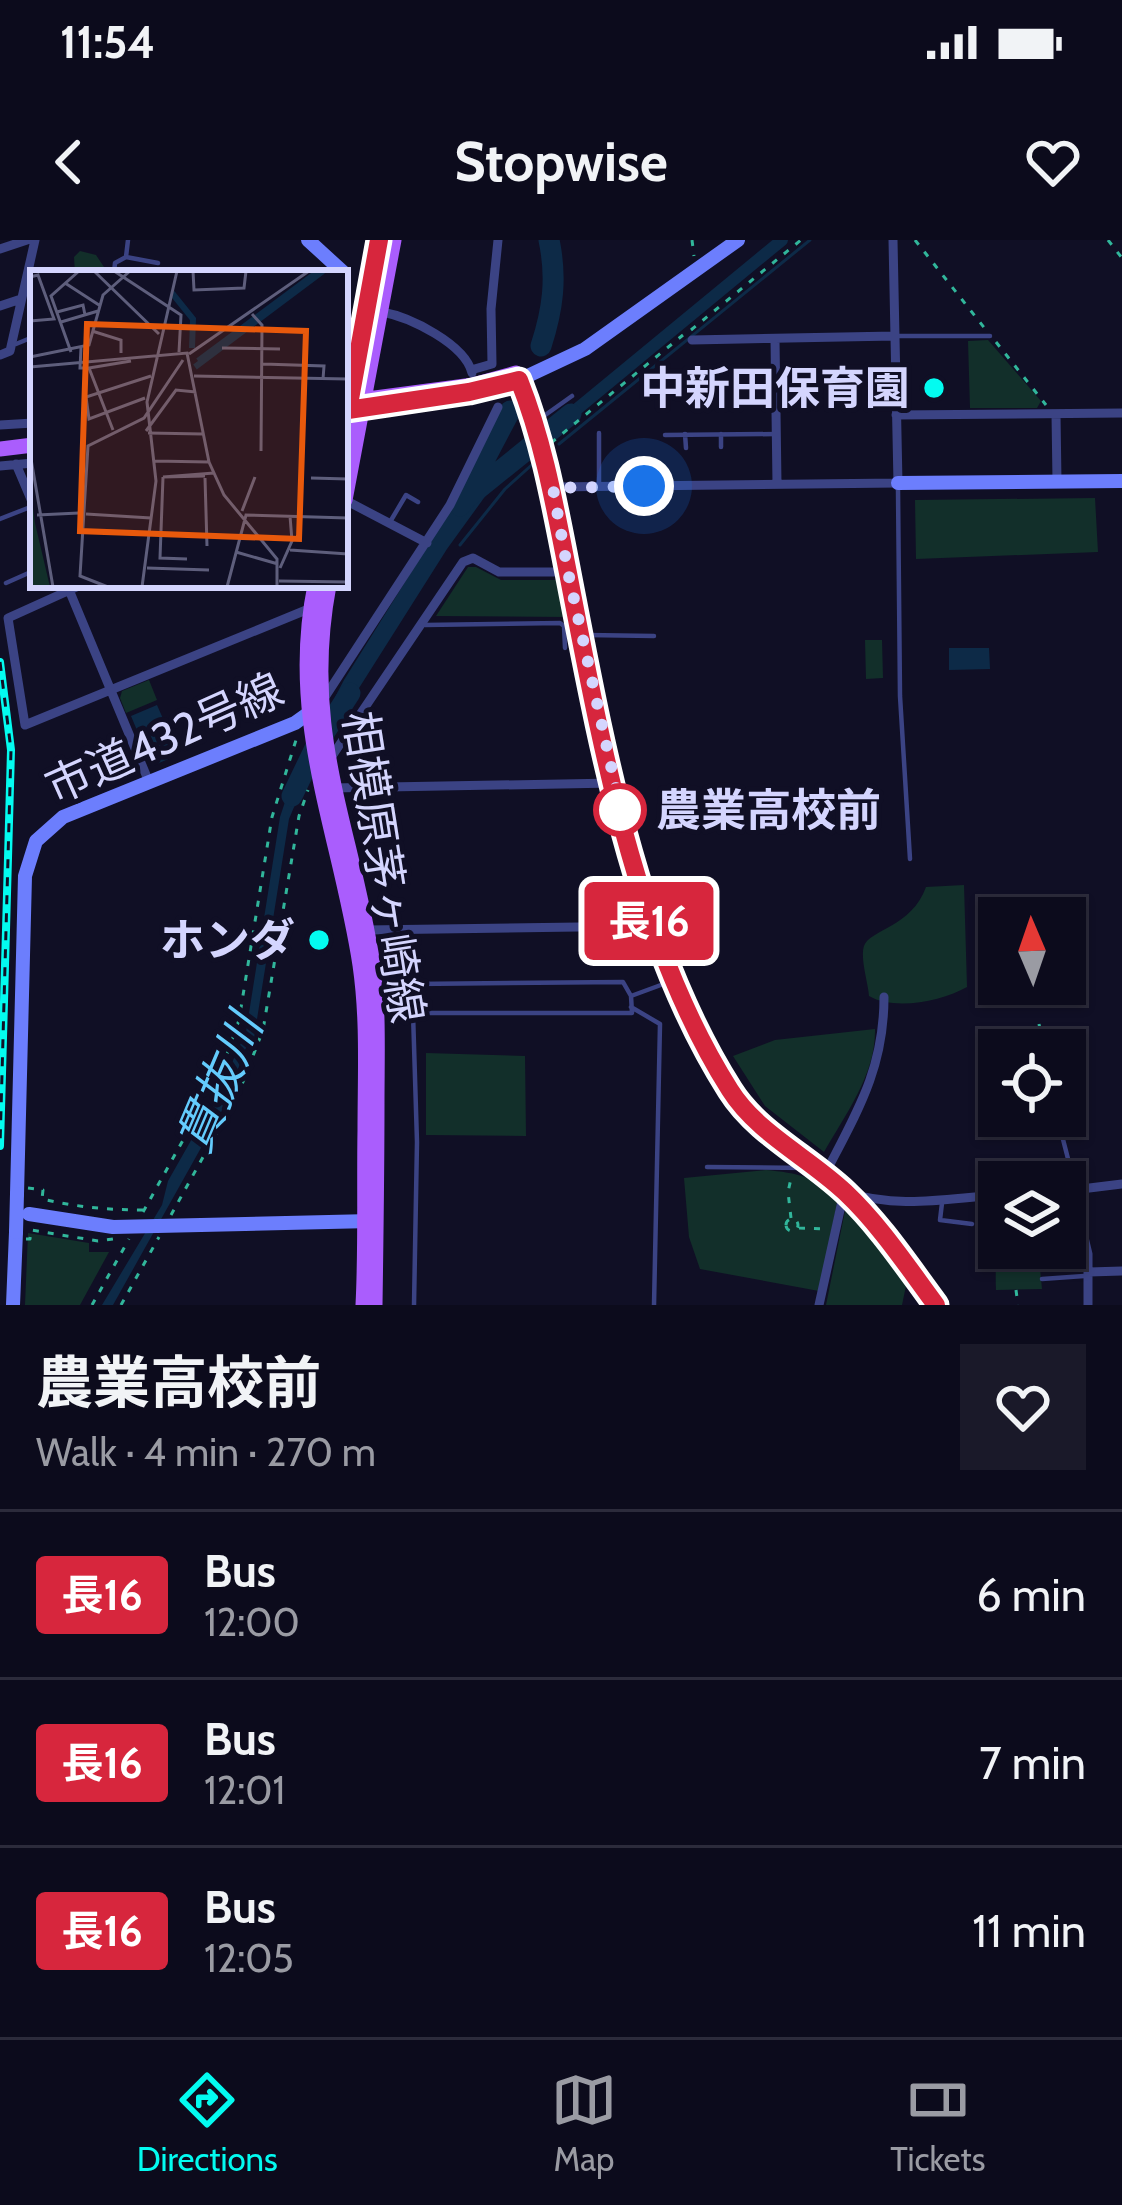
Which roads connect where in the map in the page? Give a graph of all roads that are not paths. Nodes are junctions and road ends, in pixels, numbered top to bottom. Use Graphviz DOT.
graph roads {
  1 [pos="31,240"];
  2 [pos="128,240"];
  3 [pos="308,240"];
  4 [pos="379,240"];
  5 [pos="394,240"];
  6 [pos="498,240"];
  7 [pos="738,240"];
  8 [pos="893,240"];
  9 [pos="0,249"];
  10 [pos="126,257"];
  11 [pos="158,263"];
  12 [pos="30,270"];
  13 [pos="114,270"];
  14 [pos="338,270"];
  15 [pos="348,275"];
  16 [pos="30,279"];
  17 [pos="371,281"];
  18 [pos="21,299"];
  19 [pos="0,306"];
  20 [pos="382,311"];
  21 [pos="895,336"];
  22 [pos="990,336"];
  23 [pos="775,339"];
  24 [pos="30,340"];
  25 [pos="684,340"];
  26 [pos="10,346"];
  27 [pos="0,355"];
  28 [pos="517,376"];
  29 [pos="472,377"];
  30 [pos="776,380"];
  31 [pos="819,380"];
  32 [pos="572,395"];
  33 [pos="498,407"];
  34 [pos="351,408"];
  35 [pos="1122,413"];
  36 [pos="1056,414"];
  37 [pos="896,415"];
  38 [pos="30,423"];
  39 [pos="0,425"];
  40 [pos="598,434"];
  41 [pos="685,434"];
  42 [pos="721,434"];
  43 [pos="776,434"];
  44 [pos="665,435"];
  45 [pos="539,437"];
  46 [pos="30,441"];
  47 [pos="0,445"];
  48 [pos="722,447"];
  49 [pos="686,448"];
  50 [pos="348,454"];
  51 [pos="30,463"];
  52 [pos="16,464"];
  53 [pos="0,466"];
  54 [pos="1122,481"];
  55 [pos="1057,482"];
  56 [pos="898,483"];
  57 [pos="777,484"];
  58 [pos="599,486"];
  59 [pos="553,488"];
  60 [pos="30,498"];
  61 [pos="348,502"];
  62 [pos="418,502"];
  63 [pos="30,506"];
  64 [pos="0,519"];
  65 [pos="390,523"];
  66 [pos="427,542"];
  67 [pos="11,569"];
  68 [pos="30,572"];
  69 [pos="568,572"];
  70 [pos="15,579"];
  71 [pos="6,583"];
  72 [pos="68,588"];
  73 [pos="314,588"];
  74 [pos="328,588"];
  75 [pos="310,608"];
  76 [pos="420,625"];
  77 [pos="581,635"];
  78 [pos="654,635"];
  79 [pos="565,648"];
  80 [pos="112,691"];
  81 [pos="315,715"];
  82 [pos="324,772"];
  83 [pos="149,782"];
  84 [pos="614,783"];
  85 [pos="910,859"];
  86 [pos="650,926"];
  87 [pos="367,930"];
  88 [pos="674,980"];
  89 [pos="631,996"];
  90 [pos="884,997"];
  91 [pos="631,1007"];
  92 [pos="413,1013"];
  93 [pos="706,1167"];
  94 [pos="822,1172"];
  95 [pos="1122,1184"];
  96 [pos="1086,1189"];
  97 [pos="844,1192"];
  98 [pos="978,1198"];
  99 [pos="942,1203"];
  100 [pos="29,1214"];
  101 [pos="370,1221"];
  102 [pos="972,1224"];
  103 [pos="1086,1260"];
  104 [pos="1122,1271"];
  105 [pos="1089,1274"];
  106 [pos="1042,1279"];
  107 [pos="13,1305"];
  108 [pos="363,1305"];
  109 [pos="375,1305"];
  110 [pos="414,1305"];
  111 [pos="654,1305"];
  112 [pos="820,1305"];
  113 [pos="932,1305"];
  114 [pos="1088,1305"];
  1 -- 9 [label="street"];
  1 -- 12 [label="street"];
  2 -- 10 [label="lane"];
  3 -- 14 [label="street"];
  4 -- 17 [label="main road"];
  5 -- 20 [label="main road"];
  6 -- 29 [label="street"];
  7 -- 28 [label="street"];
  8 -- 21 [label="street"];
  10 -- 11 [label="lane"];
  10 -- 13 [label="lane"];
  15 -- 17 [label="street"];
  16 -- 18 [label="street"];
  17 -- 34 [label="main road"];
  18 -- 19 [label="street"];
  18 -- 26 [label="street"];
  20 -- 29 [label="street"];
  20 -- 34 [label="main road"];
  21 -- 22 [label="lane"];
  21 -- 23 [label="street"];
  21 -- 37 [label="street"];
  23 -- 25 [label="street"];
  23 -- 30 [label="street"];
  24 -- 26 [label="lane"];
  26 -- 27 [label="street"];
  28 -- 29 [label="main road"];
  28 -- 34 [label="main road"];
  28 -- 45 [label="main road"];
  29 -- 34 [label="main road"];
  30 -- 31 [label="lane"];
  30 -- 43 [label="street"];
  32 -- 45 [label="lane"];
  33 -- 66 [label="street"];
  34 -- 50 [label="main road"];
  35 -- 36 [label="street"];
  36 -- 37 [label="street"];
  36 -- 55 [label="street"];
  37 -- 56 [label="street"];
  38 -- 39 [label="street"];
  40 -- 58 [label="lane"];
  41 -- 42 [label="lane"];
  41 -- 44 [label="lane"];
  41 -- 49 [label="lane"];
  42 -- 43 [label="lane"];
  42 -- 48 [label="lane"];
  43 -- 57 [label="street"];
  45 -- 59 [label="main road"];
  46 -- 47 [label="main road"];
  51 -- 52 [label="street"];
  52 -- 53 [label="street"];
  52 -- 60 [label="street"];
  54 -- 55 [label="street"];
  55 -- 56 [label="street"];
  56 -- 57 [label="street"];
  56 -- 85 [label="lane"];
  57 -- 58 [label="street"];
  58 -- 59 [label="street"];
  59 -- 69 [label="main road"];
  61 -- 65 [label="street"];
  62 -- 65 [label="lane"];
  63 -- 64 [label="lane"];
  65 -- 66 [label="street"];
  66 -- 81 [label="street"];
  67 -- 70 [label="lane"];
  68 -- 70 [label="lane"];
  69 -- 76 [label="street"];
  69 -- 77 [label="main road"];
  70 -- 71 [label="lane"];
  72 -- 80 [label="street"];
  72 -- 80 [label="street"];
  73 -- 75 [label="main road, 相模原茅ヶ崎線"];
  74 -- 81 [label="main road, 相模原茅ヶ崎線"];
  75 -- 80 [label="street"];
  75 -- 81 [label="main road, 相模原茅ヶ崎線"];
  76 -- 79 [label="lane"];
  76 -- 82 [label="street"];
  77 -- 78 [label="lane"];
  77 -- 84 [label="main road"];
  80 -- 83 [label="street"];
  81 -- 82 [label="main road, 相模原茅ヶ崎線"];
  81 -- 83 [label="street, 市道432号線"];
  82 -- 84 [label="street"];
  82 -- 87 [label="main road, 相模原茅ヶ崎線"];
  82 -- 101 [label="main road, 相模原茅ヶ崎線"];
  83 -- 107 [label="street, 市道432号線, bridge"];
  84 -- 86 [label="main road"];
  86 -- 87 [label="street"];
  86 -- 88 [label="main road"];
  87 -- 101 [label="main road, 相模原茅ヶ崎線"];
  88 -- 89 [label="lane"];
  88 -- 94 [label="main road"];
  89 -- 91 [label="lane"];
  89 -- 92 [label="lane"];
  90 -- 94 [label="street"];
  91 -- 92 [label="lane"];
  91 -- 111 [label="lane"];
  92 -- 110 [label="lane"];
  93 -- 94 [label="lane"];
  94 -- 97 [label="main road"];
  95 -- 96 [label="street"];
  97 -- 99 [label="street"];
  97 -- 112 [label="street"];
  97 -- 113 [label="main road"];
  98 -- 99 [label="street"];
  99 -- 102 [label="lane"];
  100 -- 101 [label="street"];
  101 -- 108 [label="main road, 相模原茅ヶ崎線"];
  101 -- 109 [label="main road, 相模原茅ヶ崎線"];
  103 -- 105 [label="street"];
  104 -- 105 [label="street"];
  105 -- 106 [label="lane"];
  105 -- 114 [label="street"];
}
